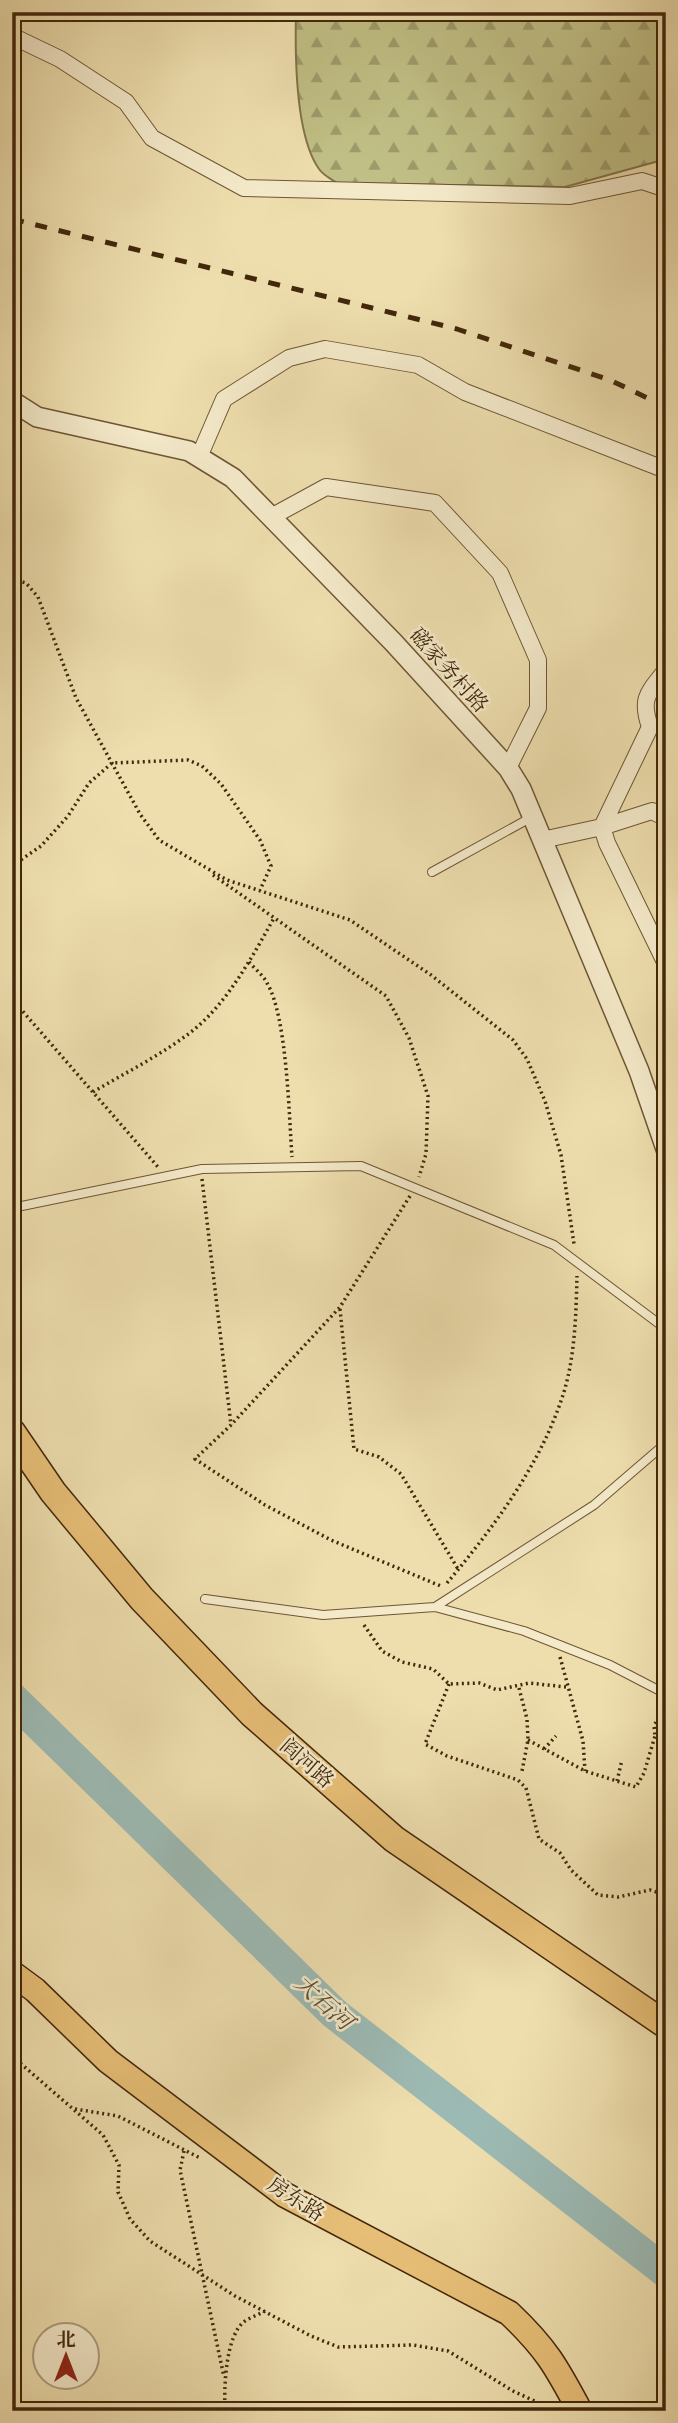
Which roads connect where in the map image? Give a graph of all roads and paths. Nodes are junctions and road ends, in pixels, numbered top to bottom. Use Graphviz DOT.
graph roads {
  1 [pos="12,36"];
  2 [pos="666,189"];
  3 [pos="12,401"];
  4 [pos="199,457"];
  5 [pos="666,470"];
  6 [pos="271,517"];
  7 [pos="12,579"];
  8 [pos="666,670"];
  9 [pos="112,763"];
  10 [pos="508,768"];
  11 [pos="532,817"];
  12 [pos="666,818"];
  13 [pos="602,827"];
  14 [pos="542,840"];
  15 [pos="12,866"];
  16 [pos="206,869"];
  17 [pos="432,872"];
  18 [pos="260,890"];
  19 [pos="274,917"];
  20 [pos="249,962"];
  21 [pos="666,964"];
  22 [pos="12,999"];
  23 [pos="93,1092"];
  24 [pos="666,1149"];
  25 [pos="293,1168"];
  26 [pos="202,1170"];
  27 [pos="166,1177"];
  28 [pos="415,1188"];
  29 [pos="12,1208"];
  30 [pos="577,1262"];
  31 [pos="340,1307"];
  32 [pos="666,1329"];
  33 [pos="231,1426"];
  34 [pos="12,1432"];
  35 [pos="666,1443"];
  36 [pos="458,1569"];
  37 [pos="443,1587"];
  38 [pos="205,1599"];
  39 [pos="435,1607"];
  40 [pos="356,1611"];
  41 [pos="558,1644"];
  42 [pos="449,1684"];
  43 [pos="519,1687"];
  44 [pos="566,1687"];
  45 [pos="666,1694"];
  46 [pos="666,1709"];
  47 [pos="556,1736"];
  48 [pos="655,1736"];
  49 [pos="528,1740"];
  50 [pos="666,1741"];
  51 [pos="544,1749"];
  52 [pos="622,1760"];
  53 [pos="522,1771"];
  54 [pos="585,1771"];
  55 [pos="617,1781"];
  56 [pos="666,1895"];
  57 [pos="12,1973"];
  58 [pos="666,2025"];
  59 [pos="12,2056"];
  60 [pos="73,2109"];
  61 [pos="184,2151"];
  62 [pos="209,2162"];
  63 [pos="201,2274"];
  64 [pos="265,2311"];
  65 [pos="224,2377"];
  66 [pos="225,2411"];
  67 [pos="556,2411"];
  68 [pos="580,2411"];
  1 -- 2 [label="street"];
  3 -- 4 [label="street, 磁家务村路"];
  4 -- 5 [label="street"];
  4 -- 6 [label="street, 磁家务村路"];
  6 -- 10 [label="street, 磁家务村路"];
  6 -- 10 [label="street"];
  7 -- 9 [label="path"];
  8 -- 13 [label="street"];
  9 -- 15 [label="path"];
  9 -- 16 [label="path"];
  9 -- 18 [label="path"];
  10 -- 11 [label="street, 磁家务村路"];
  11 -- 14 [label="street, 磁家务村路"];
  11 -- 17 [label="lane"];
  12 -- 13 [label="street"];
  13 -- 14 [label="street"];
  13 -- 21 [label="street"];
  14 -- 24 [label="street, 磁家务村路"];
  16 -- 18 [label="path"];
  16 -- 19 [label="path"];
  18 -- 30 [label="path"];
  19 -- 20 [label="path"];
  19 -- 28 [label="path"];
  20 -- 23 [label="path"];
  20 -- 25 [label="path"];
  22 -- 23 [label="path"];
  23 -- 27 [label="path"];
  25 -- 26 [label="lane"];
  25 -- 28 [label="lane"];
  26 -- 27 [label="lane"];
  26 -- 33 [label="path"];
  27 -- 29 [label="lane"];
  28 -- 30 [label="lane"];
  28 -- 31 [label="path"];
  30 -- 32 [label="lane"];
  30 -- 36 [label="path"];
  31 -- 33 [label="path"];
  31 -- 36 [label="path"];
  33 -- 37 [label="path"];
  34 -- 58 [label="highway, 阎河路"];
  35 -- 39 [label="lane"];
  36 -- 37 [label="path"];
  37 -- 39 [label="path"];
  38 -- 40 [label="lane"];
  39 -- 40 [label="lane"];
  39 -- 41 [label="lane"];
  40 -- 42 [label="path"];
  41 -- 44 [label="path"];
  41 -- 45 [label="lane"];
  42 -- 43 [label="path"];
  42 -- 56 [label="path"];
  43 -- 44 [label="path"];
  43 -- 49 [label="path"];
  44 -- 54 [label="path"];
  46 -- 48 [label="path"];
  47 -- 51 [label="path"];
  48 -- 50 [label="path"];
  48 -- 55 [label="path"];
  49 -- 51 [label="path"];
  49 -- 53 [label="path"];
  51 -- 54 [label="path"];
  52 -- 55 [label="path"];
  54 -- 55 [label="path"];
  57 -- 68 [label="main road, 房东路"];
  59 -- 60 [label="path"];
  60 -- 61 [label="path"];
  60 -- 63 [label="path"];
  61 -- 62 [label="path"];
  61 -- 63 [label="path"];
  63 -- 64 [label="path"];
  63 -- 65 [label="path"];
  64 -- 65 [label="path"];
  64 -- 67 [label="path"];
  65 -- 66 [label="path"];
}
